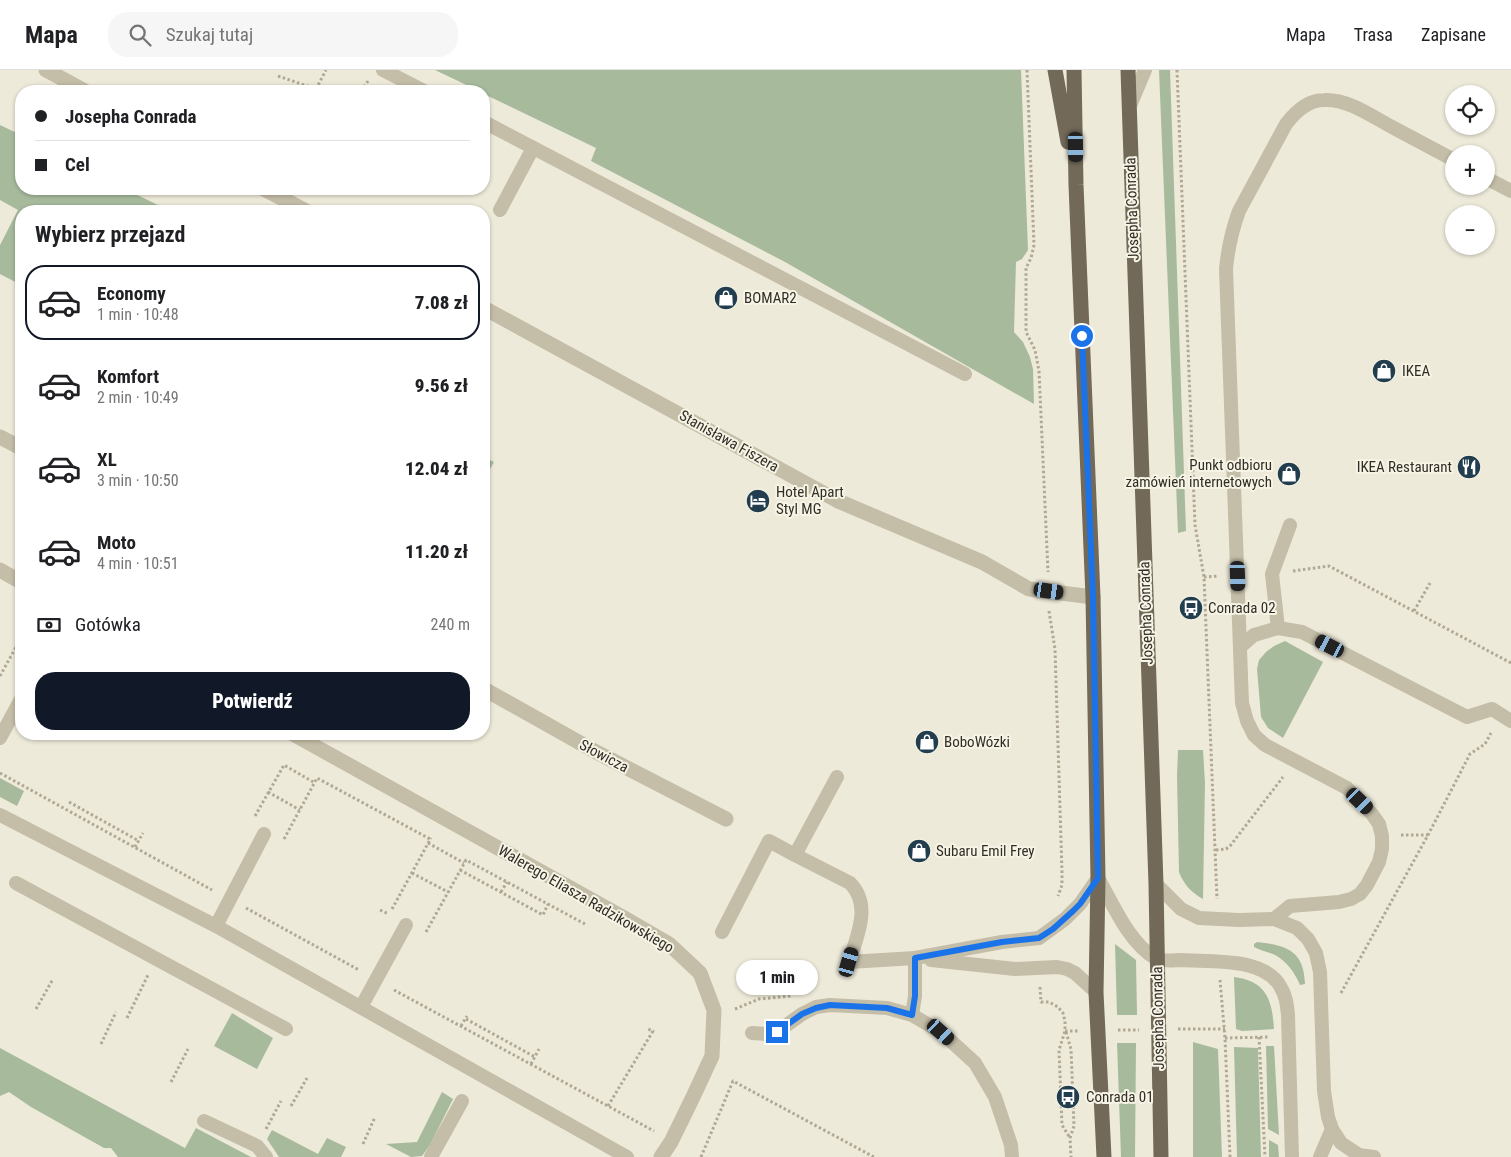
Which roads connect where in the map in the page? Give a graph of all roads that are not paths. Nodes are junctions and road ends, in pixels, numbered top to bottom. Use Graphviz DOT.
graph roads {
  1 [pos="46,70"];
  2 [pos="383,70"];
  3 [pos="1055,70"];
  4 [pos="1074,70"];
  5 [pos="1128,70"];
  6 [pos="1145,70"];
  7 [pos="74,85"];
  8 [pos="412,85"];
  9 [pos="1129,109"];
  10 [pos="490,125"];
  11 [pos="533,148"];
  12 [pos="1445,155"];
  13 [pos="1495,183"];
  14 [pos="1076,185"];
  15 [pos="1511,191"];
  16 [pos="275,195"];
  17 [pos="295,205"];
  18 [pos="500,210"];
  19 [pos="490,311"];
  20 [pos="965,374"];
  21 [pos="0,437"];
  22 [pos="15,445"];
  23 [pos="1290,525"];
  24 [pos="0,570"];
  25 [pos="15,579"];
  26 [pos="1093,597"];
  27 [pos="1278,628"];
  28 [pos="1240,647"];
  29 [pos="490,692"];
  30 [pos="15,710"];
  31 [pos="1511,721"];
  32 [pos="0,738"];
  33 [pos="304,740"];
  34 [pos="837,777"];
  35 [pos="0,815"];
  36 [pos="726,819"];
  37 [pos="264,834"];
  38 [pos="795,855"];
  39 [pos="1098,878"];
  40 [pos="16,883"];
  41 [pos="1156,884"];
  42 [pos="1274,919"];
  43 [pos="219,921"];
  44 [pos="406,925"];
  45 [pos="722,932"];
  46 [pos="915,958"];
  47 [pos="1157,959"];
  48 [pos="1096,992"];
  49 [pos="364,1002"];
  50 [pos="912,1015"];
  51 [pos="286,1029"];
  52 [pos="752,1033"];
  53 [pos="462,1101"];
  54 [pos="204,1121"];
  55 [pos="1332,1129"];
  56 [pos="261,1152"];
  57 [pos="430,1157"];
  58 [pos="627,1157"];
  59 [pos="661,1157"];
  60 [pos="1012,1157"];
  61 [pos="1104,1157"];
  62 [pos="1161,1157"];
  63 [pos="1292,1157"];
  64 [pos="1320,1157"];
  65 [pos="1374,1157"];
  1 -- 7 [label="street"];
  2 -- 8 [label="lane"];
  3 -- 14 [label="main road"];
  4 -- 14 [label="main road"];
  5 -- 9 [label="main road, Josepha Conrada"];
  6 -- 9 [label="lane"];
  9 -- 41 [label="main road, Josepha Conrada"];
  10 -- 11 [label="lane"];
  11 -- 18 [label="lane"];
  11 -- 20 [label="lane"];
  12 -- 28 [label="lane"];
  13 -- 15 [label="lane"];
  14 -- 26 [label="main road"];
  16 -- 17 [label="street"];
  19 -- 26 [label="street, Stanisława Fiszera"];
  21 -- 22 [label="street"];
  23 -- 27 [label="lane"];
  24 -- 25 [label="street"];
  26 -- 39 [label="main road"];
  27 -- 28 [label="lane"];
  27 -- 31 [label="lane"];
  28 -- 42 [label="lane"];
  29 -- 36 [label="street, Słowicza"];
  30 -- 32 [label="lane"];
  33 -- 59 [label="street, Walerego Eliasza Radzikowskiego"];
  34 -- 38 [label="lane"];
  35 -- 43 [label="lane"];
  37 -- 43 [label="lane"];
  38 -- 45 [label="lane"];
  38 -- 46 [label="lane"];
  39 -- 46 [label="lane"];
  39 -- 47 [label="lane"];
  39 -- 48 [label="main road"];
  40 -- 51 [label="lane"];
  41 -- 42 [label="lane"];
  41 -- 47 [label="main road, Josepha Conrada"];
  42 -- 55 [label="lane"];
  43 -- 49 [label="lane"];
  44 -- 49 [label="lane"];
  46 -- 48 [label="lane"];
  46 -- 50 [label="lane"];
  47 -- 62 [label="main road, Josepha Conrada"];
  47 -- 63 [label="lane"];
  48 -- 61 [label="main road"];
  49 -- 58 [label="lane"];
  50 -- 52 [label="lane"];
  50 -- 60 [label="lane"];
  53 -- 57 [label="lane"];
  54 -- 56 [label="lane"];
  55 -- 64 [label="lane"];
  55 -- 65 [label="lane"];
}
